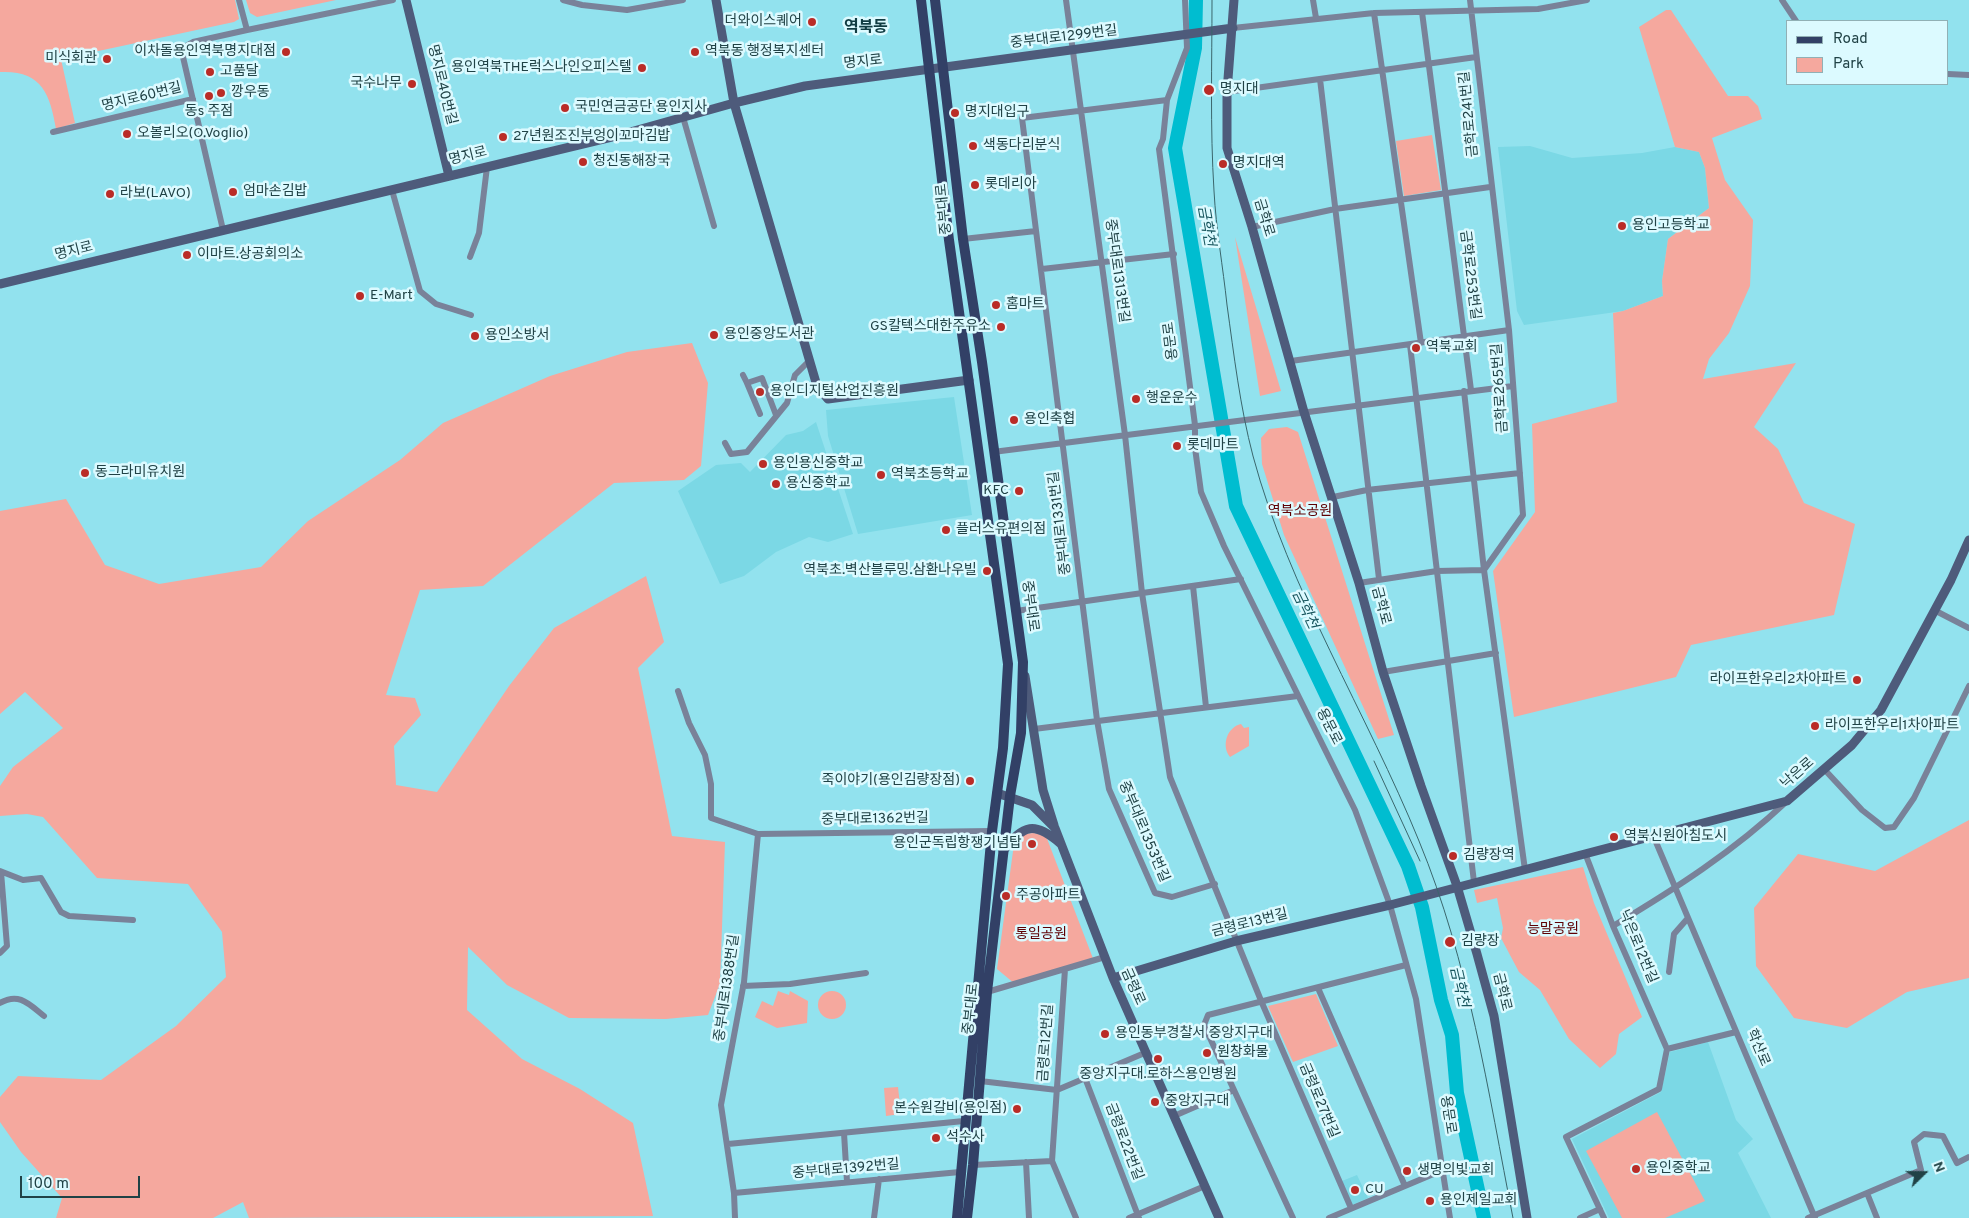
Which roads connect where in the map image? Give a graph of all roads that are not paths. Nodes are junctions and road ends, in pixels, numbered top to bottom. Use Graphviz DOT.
graph roads {
  1 [pos="239,0"];
  2 [pos="393,0"];
  3 [pos="406,0"];
  4 [pos="562,0"];
  5 [pos="683,0"];
  6 [pos="716,0"];
  7 [pos="921,0"];
  8 [pos="935,0"];
  9 [pos="1066,0"];
  10 [pos="1185,0"];
  11 [pos="1234,0"];
  12 [pos="1313,0"];
  13 [pos="1470,0"];
  14 [pos="1587,0"];
  15 [pos="1782,0"];
  16 [pos="1471,11"];
  17 [pos="1422,12"];
  18 [pos="1374,13"];
  19 [pos="1316,18"];
  20 [pos="1795,20"];
  21 [pos="1233,28"];
  22 [pos="247,30"];
  23 [pos="1186,36"];
  24 [pos="1073,51"];
  25 [pos="1476,57"];
  26 [pos="1428,63"];
  27 [pos="944,68"];
  28 [pos="930,70"];
  29 [pos="1382,70"];
  30 [pos="1949,74"];
  31 [pos="1969,76"];
  32 [pos="1320,78"];
  33 [pos="1226,92"];
  34 [pos="192,99"];
  35 [pos="1167,100"];
  36 [pos="734,103"];
  37 [pos="1081,110"];
  38 [pos="683,117"];
  39 [pos="53,132"];
  40 [pos="487,167"];
  41 [pos="450,176"];
  42 [pos="1490,187"];
  43 [pos="392,190"];
  44 [pos="1445,193"];
  45 [pos="1400,200"];
  46 [pos="1335,209"];
  47 [pos="714,226"];
  48 [pos="1252,227"];
  49 [pos="223,230"];
  50 [pos="1036,231"];
  51 [pos="963,239"];
  52 [pos="1174,254"];
  53 [pos="470,257"];
  54 [pos="1102,262"];
  55 [pos="1042,269"];
  56 [pos="0,284"];
  57 [pos="471,315"];
  58 [pos="1509,330"];
  59 [pos="1464,337"];
  60 [pos="1421,343"];
  61 [pos="1410,345"];
  62 [pos="1352,353"];
  63 [pos="810,360"];
  64 [pos="1291,360"];
  65 [pos="743,375"];
  66 [pos="969,380"];
  67 [pos="747,383"];
  68 [pos="1513,386"];
  69 [pos="1467,391"];
  70 [pos="1416,398"];
  71 [pos="1360,405"];
  72 [pos="1304,412"];
  73 [pos="760,414"];
  74 [pos="776,415"];
  75 [pos="1195,425"];
  76 [pos="1125,435"];
  77 [pos="1063,442"];
  78 [pos="725,444"];
  79 [pos="993,452"];
  80 [pos="1520,473"];
  81 [pos="1474,478"];
  82 [pos="1427,484"];
  83 [pos="1367,490"];
  84 [pos="1333,497"];
  85 [pos="1969,540"];
  86 [pos="1484,570"];
  87 [pos="1437,572"];
  88 [pos="1241,579"];
  89 [pos="1379,579"];
  90 [pos="1359,583"];
  91 [pos="1193,586"];
  92 [pos="1142,593"];
  93 [pos="1083,602"];
  94 [pos="1934,610"];
  95 [pos="1016,611"];
  96 [pos="1969,628"];
  97 [pos="1496,653"];
  98 [pos="1448,661"];
  99 [pos="1023,662"];
  100 [pos="1383,672"];
  101 [pos="1969,686"];
  102 [pos="678,691"];
  103 [pos="1298,696"];
  104 [pos="1206,707"];
  105 [pos="1161,713"];
  106 [pos="1097,720"];
  107 [pos="1034,729"];
  108 [pos="1824,769"];
  109 [pos="997,794"];
  110 [pos="1010,796"];
  111 [pos="1787,801"];
  112 [pos="1055,828"];
  113 [pos="992,831"];
  114 [pos="758,834"];
  115 [pos="1653,835"];
  116 [pos="1062,846"];
  117 [pos="1003,851"];
  118 [pos="1585,853"];
  119 [pos="1525,870"];
  120 [pos="0,872"];
  121 [pos="1474,882"];
  122 [pos="1215,884"];
  123 [pos="1457,886"];
  124 [pos="1675,889"];
  125 [pos="1393,904"];
  126 [pos="2,911"];
  127 [pos="1688,918"];
  128 [pos="133,920"];
  129 [pos="1613,926"];
  130 [pos="1236,941"];
  131 [pos="0,953"];
  132 [pos="1105,958"];
  133 [pos="1406,965"];
  134 [pos="1065,969"];
  135 [pos="1669,972"];
  136 [pos="866,973"];
  137 [pos="1113,978"];
  138 [pos="743,986"];
  139 [pos="1318,988"];
  140 [pos="987,992"];
  141 [pos="1,1000"];
  142 [pos="1262,1003"];
  143 [pos="44,1016"];
  144 [pos="1736,1032"];
  145 [pos="1667,1049"];
  146 [pos="1146,1052"];
  147 [pos="1085,1078"];
  148 [pos="980,1081"];
  149 [pos="1057,1090"];
  150 [pos="1234,1090"];
  151 [pos="1174,1116"];
  152 [pos="964,1121"];
  153 [pos="844,1133"];
  154 [pos="728,1144"];
  155 [pos="1969,1157"];
  156 [pos="1052,1161"];
  157 [pos="1026,1162"];
  158 [pos="974,1165"];
  159 [pos="1443,1170"];
  160 [pos="960,1172"];
  161 [pos="879,1179"];
  162 [pos="847,1182"];
  163 [pos="1205,1186"];
  164 [pos="1405,1186"];
  165 [pos="734,1193"];
  166 [pos="1867,1193"];
  167 [pos="1351,1208"];
  168 [pos="1600,1209"];
  169 [pos="1138,1216"];
  170 [pos="1584,1217"];
  171 [pos="1812,1217"];
  172 [pos="735,1218"];
  173 [pos="874,1218"];
  174 [pos="957,1218"];
  175 [pos="967,1218"];
  176 [pos="1029,1218"];
  177 [pos="1076,1218"];
  178 [pos="1129,1218"];
  179 [pos="1219,1218"];
  180 [pos="1293,1218"];
  181 [pos="1329,1218"];
  182 [pos="1449,1218"];
  183 [pos="1528,1218"];
  184 [pos="1604,1218"];
  185 [pos="1877,1218"];
  1 -- 22 [label="street"];
  2 -- 22 [label="street"];
  3 -- 41 [label="main road, 명지로40번길"];
  4 -- 5 [label="street"];
  6 -- 36 [label="main road"];
  7 -- 28 [label="main road, 중부대로"];
  8 -- 27 [label="main road, 중부대로"];
  9 -- 24 [label="street, 중부대로1313번길"];
  10 -- 23 [label="street, 용문로"];
  11 -- 21 [label="main road, 금학로"];
  12 -- 19 [label="street"];
  13 -- 16 [label="street"];
  14 -- 16 [label="street"];
  15 -- 20 [label="street"];
  16 -- 17 [label="street"];
  16 -- 25 [label="street"];
  17 -- 18 [label="street"];
  17 -- 26 [label="street"];
  18 -- 19 [label="street"];
  18 -- 29 [label="street"];
  19 -- 21 [label="street"];
  21 -- 23 [label="main road, 중부대로1299번길"];
  21 -- 33 [label="main road, 금학로"];
  22 -- 34 [label="street"];
  23 -- 24 [label="main road, 중부대로1299번길"];
  23 -- 35 [label="street, 용문로"];
  24 -- 27 [label="main road, 중부대로1299번길"];
  24 -- 37 [label="street, 중부대로1313번길"];
  25 -- 26 [label="street, 금학로241번길"];
  25 -- 42 [label="street, 금학로241번길"];
  26 -- 29 [label="street, 금학로241번길"];
  26 -- 44 [label="street"];
  27 -- 28 [label="main road, 명지로"];
  27 -- 51 [label="main road, 중부대로"];
  28 -- 36 [label="main road, 명지로"];
  28 -- 66 [label="main road, 중부대로"];
  29 -- 32 [label="street, 금학로241번길"];
  29 -- 45 [label="street"];
  30 -- 31 [label="street"];
  32 -- 33 [label="street, 금학로241번길"];
  32 -- 46 [label="street"];
  33 -- 48 [label="main road, 금학로"];
  34 -- 39 [label="street, 명지로60번길"];
  34 -- 49 [label="street, 명지로60번길"];
  35 -- 37 [label="street"];
  35 -- 52 [label="street, 용문로"];
  36 -- 38 [label="main road, 명지로"];
  36 -- 63 [label="main road"];
  37 -- 50 [label="street"];
  37 -- 54 [label="street, 중부대로1313번길"];
  38 -- 40 [label="main road, 명지로"];
  38 -- 47 [label="street"];
  40 -- 41 [label="main road, 명지로"];
  40 -- 53 [label="street"];
  41 -- 43 [label="main road, 명지로"];
  42 -- 44 [label="street"];
  42 -- 58 [label="street"];
  43 -- 49 [label="main road, 명지로"];
  43 -- 57 [label="street"];
  44 -- 45 [label="street"];
  44 -- 59 [label="street, 금학로253번길"];
  45 -- 46 [label="street"];
  45 -- 60 [label="street"];
  46 -- 48 [label="street"];
  46 -- 62 [label="street"];
  48 -- 64 [label="main road, 금학로"];
  49 -- 56 [label="main road, 명지로"];
  50 -- 51 [label="street"];
  50 -- 55 [label="street"];
  51 -- 79 [label="main road, 중부대로"];
  52 -- 54 [label="street"];
  52 -- 75 [label="street, 용문로"];
  54 -- 55 [label="street"];
  54 -- 76 [label="street, 중부대로1313번길"];
  55 -- 77 [label="street"];
  58 -- 59 [label="street, 금학로265번길"];
  58 -- 68 [label="street, 금학로265번길"];
  59 -- 60 [label="street, 금학로265번길"];
  59 -- 69 [label="street, 금학로253번길"];
  60 -- 61 [label="street, 금학로265번길"];
  61 -- 62 [label="street, 금학로265번길"];
  61 -- 70 [label="street"];
  62 -- 64 [label="street, 금학로265번길"];
  62 -- 71 [label="street"];
  63 -- 66 [label="main road"];
  63 -- 74 [label="street"];
  64 -- 72 [label="main road, 금학로"];
  65 -- 67 [label="street"];
  66 -- 109 [label="main road, 중부대로"];
  67 -- 73 [label="street"];
  67 -- 74 [label="street"];
  68 -- 69 [label="street"];
  68 -- 80 [label="street, 금학로265번길"];
  69 -- 70 [label="street"];
  69 -- 81 [label="street, 금학로253번길"];
  70 -- 71 [label="street"];
  70 -- 82 [label="street"];
  71 -- 72 [label="street"];
  71 -- 83 [label="street"];
  72 -- 75 [label="street"];
  72 -- 84 [label="main road, 금학로"];
  74 -- 78 [label="street"];
  75 -- 76 [label="street"];
  75 -- 88 [label="street, 용문로"];
  76 -- 77 [label="street"];
  76 -- 92 [label="street"];
  77 -- 79 [label="street"];
  77 -- 93 [label="street, 중부대로1331번길"];
  79 -- 95 [label="main road, 중부대로"];
  80 -- 81 [label="street"];
  80 -- 86 [label="street, 금학로265번길"];
  81 -- 82 [label="street"];
  81 -- 86 [label="street, 금학로253번길"];
  82 -- 83 [label="street"];
  82 -- 87 [label="street"];
  83 -- 84 [label="street"];
  83 -- 89 [label="street"];
  84 -- 90 [label="main road, 금학로"];
  85 -- 94 [label="main road, 낙은로"];
  86 -- 87 [label="street"];
  86 -- 97 [label="street, 금학로253번길"];
  87 -- 89 [label="street"];
  87 -- 98 [label="street"];
  88 -- 91 [label="street"];
  88 -- 103 [label="street, 용문로"];
  89 -- 90 [label="street"];
  90 -- 100 [label="main road, 금학로"];
  91 -- 92 [label="street"];
  91 -- 104 [label="street"];
  92 -- 93 [label="street"];
  92 -- 105 [label="street"];
  93 -- 95 [label="street"];
  93 -- 106 [label="street, 중부대로1331번길"];
  94 -- 96 [label="street"];
  94 -- 108 [label="main road, 낙은로"];
  95 -- 99 [label="main road, 중부대로"];
  97 -- 98 [label="street"];
  97 -- 119 [label="street, 금학로253번길"];
  98 -- 100 [label="street"];
  98 -- 121 [label="street"];
  99 -- 107 [label="main road"];
  99 -- 110 [label="main road, 중부대로"];
  100 -- 123 [label="main road, 금학로"];
  101 -- 108 [label="street"];
  102 -- 114 [label="street, 중부대로1362번길"];
  103 -- 104 [label="street"];
  103 -- 125 [label="street, 용문로"];
  104 -- 105 [label="street"];
  105 -- 106 [label="street"];
  105 -- 122 [label="street"];
  106 -- 107 [label="street"];
  106 -- 122 [label="street, 중부대로1353번길"];
  107 -- 112 [label="main road"];
  108 -- 111 [label="main road, 낙은로"];
  109 -- 110 [label="main road, 금령로"];
  109 -- 113 [label="main road, 중부대로"];
  110 -- 112 [label="main road, 금령로"];
  110 -- 117 [label="main road, 중부대로"];
  111 -- 115 [label="main road, 낙은로"];
  111 -- 124 [label="street"];
  112 -- 116 [label="main road, 금령로"];
  113 -- 114 [label="street, 중부대로1362번길"];
  113 -- 152 [label="main road, 중부대로"];
  114 -- 138 [label="street, 중부대로1388번길"];
  115 -- 118 [label="main road, 낙은로"];
  115 -- 124 [label="street, 학산로"];
  116 -- 117 [label="main road"];
  116 -- 132 [label="main road, 금령로"];
  117 -- 140 [label="main road, 중부대로"];
  118 -- 119 [label="main road, 낙은로"];
  118 -- 129 [label="street, 낙은로12번길"];
  119 -- 121 [label="main road, 낙은로"];
  120 -- 126 [label="street"];
  120 -- 128 [label="street"];
  121 -- 123 [label="main road, 낙은로"];
  122 -- 130 [label="street"];
  123 -- 125 [label="main road, 금령로13번길"];
  123 -- 183 [label="main road, 금학로"];
  124 -- 127 [label="street, 학산로"];
  124 -- 129 [label="street"];
  125 -- 130 [label="main road, 금령로13번길"];
  125 -- 133 [label="street, 용문로"];
  126 -- 131 [label="street"];
  127 -- 135 [label="street"];
  127 -- 144 [label="street, 학산로"];
  129 -- 145 [label="street, 낙은로12번길"];
  130 -- 137 [label="main road, 금령로13번길"];
  130 -- 142 [label="street, 금령로27번길"];
  132 -- 134 [label="street"];
  132 -- 137 [label="main road, 금령로"];
  133 -- 139 [label="street"];
  133 -- 159 [label="street, 용문로"];
  134 -- 140 [label="street"];
  134 -- 149 [label="street, 금령로12번길"];
  136 -- 138 [label="street"];
  137 -- 146 [label="main road, 금령로"];
  138 -- 154 [label="street, 중부대로1388번길"];
  139 -- 142 [label="street"];
  139 -- 164 [label="street"];
  140 -- 148 [label="main road, 중부대로"];
  141 -- 143 [label="street"];
  142 -- 150 [label="street"];
  142 -- 167 [label="street, 금령로27번길"];
  144 -- 145 [label="street"];
  144 -- 171 [label="street, 학산로"];
  145 -- 168 [label="street"];
  146 -- 147 [label="street"];
  146 -- 151 [label="main road, 금령로"];
  147 -- 149 [label="street"];
  147 -- 169 [label="street, 금령로22번길"];
  148 -- 149 [label="street"];
  148 -- 158 [label="main road, 중부대로"];
  149 -- 156 [label="street, 금령로12번길"];
  150 -- 151 [label="street"];
  150 -- 180 [label="street"];
  151 -- 163 [label="main road, 금령로"];
  152 -- 153 [label="street"];
  152 -- 160 [label="main road, 중부대로"];
  153 -- 154 [label="street"];
  153 -- 162 [label="street"];
  154 -- 165 [label="street, 중부대로1388번길"];
  155 -- 166 [label="street"];
  156 -- 157 [label="street"];
  156 -- 177 [label="street, 금령로12번길"];
  157 -- 158 [label="street"];
  157 -- 176 [label="street"];
  158 -- 175 [label="main road, 중부대로"];
  159 -- 164 [label="street"];
  159 -- 182 [label="street, 용문로"];
  160 -- 161 [label="street, 중부대로1392번길"];
  160 -- 174 [label="main road, 중부대로"];
  161 -- 162 [label="street, 중부대로1392번길"];
  161 -- 173 [label="street"];
  162 -- 165 [label="street, 중부대로1392번길"];
  163 -- 169 [label="street"];
  163 -- 179 [label="main road, 금령로"];
  164 -- 167 [label="street"];
  165 -- 172 [label="street, 중부대로1388번길"];
  166 -- 171 [label="street"];
  166 -- 185 [label="street"];
  167 -- 181 [label="street"];
  168 -- 170 [label="street"];
  168 -- 184 [label="street"];
  169 -- 178 [label="street"];
}
